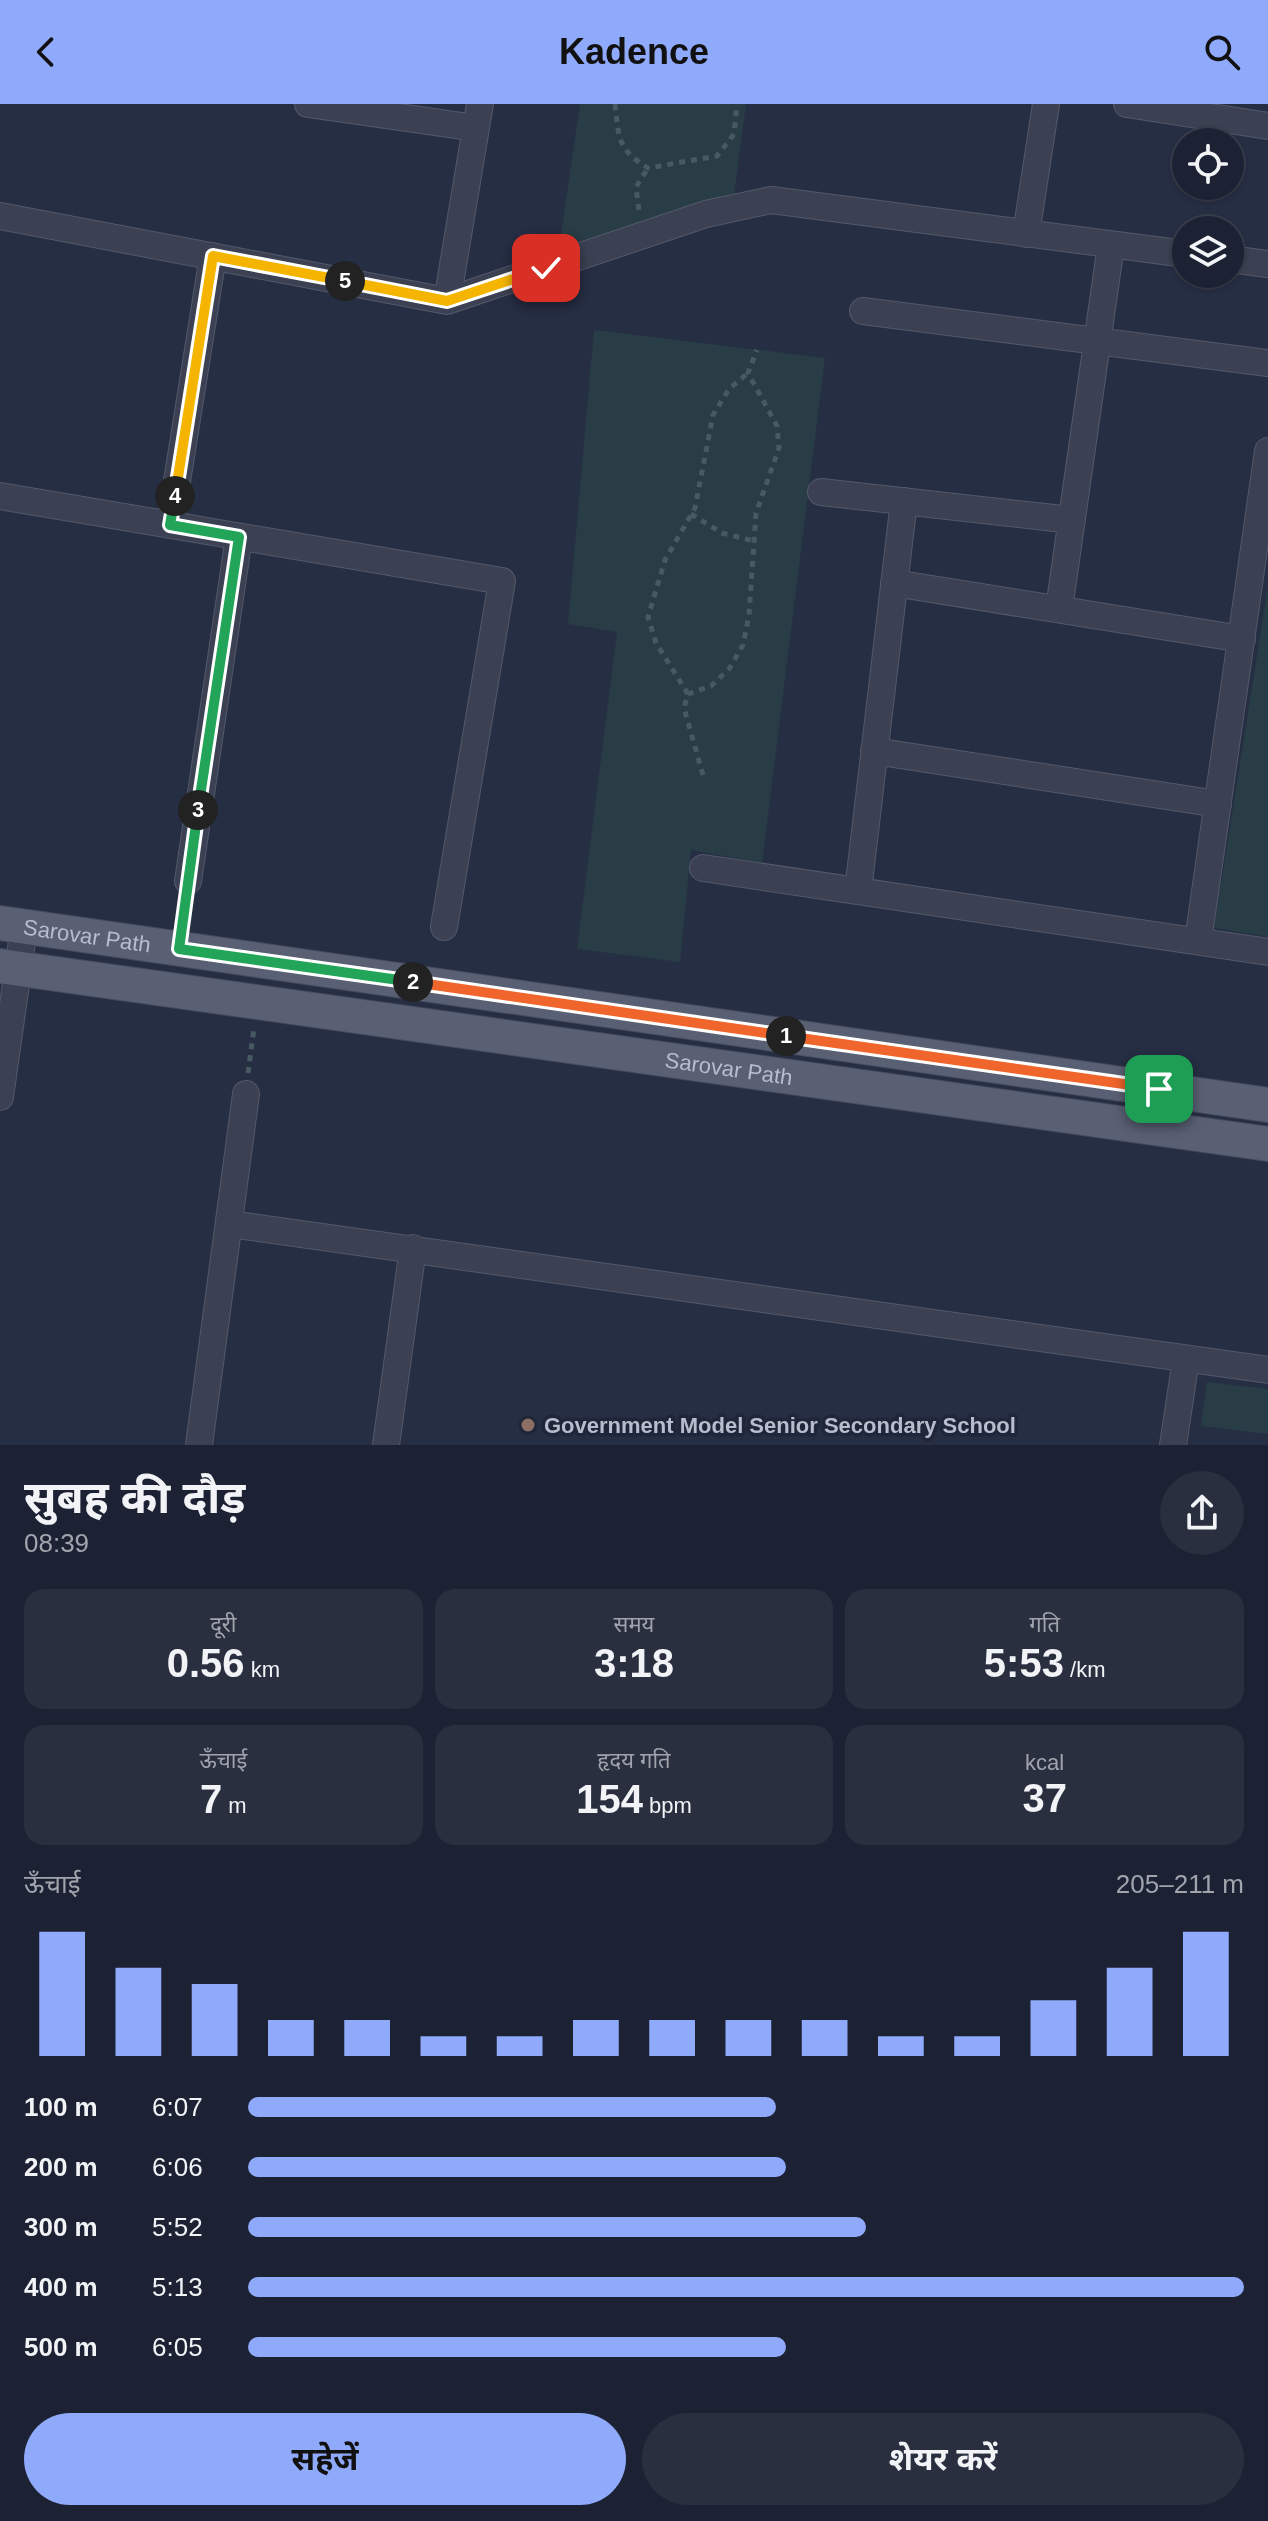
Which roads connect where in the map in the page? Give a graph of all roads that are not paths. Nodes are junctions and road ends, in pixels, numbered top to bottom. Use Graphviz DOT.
graph roads {
  1 [pos="308,104"];
  2 [pos="1046,104"];
  3 [pos="1127,104"];
  4 [pos="1231,112"];
  5 [pos="478,116"];
  6 [pos="1268,126"];
  7 [pos="0,216"];
  8 [pos="1026,234"];
  9 [pos="1111,245"];
  10 [pos="1172,252"];
  11 [pos="213,256"];
  12 [pos="1244,261"];
  13 [pos="1268,264"];
  14 [pos="447,301"];
  15 [pos="863,311"];
  16 [pos="1097,341"];
  17 [pos="1268,363"];
  18 [pos="1267,465"];
  19 [pos="821,492"];
  20 [pos="0,496"];
  21 [pos="904,501"];
  22 [pos="1072,520"];
  23 [pos="170,525"];
  24 [pos="239,537"];
  25 [pos="894,583"];
  26 [pos="1059,609"];
  27 [pos="1242,639"];
  28 [pos="874,751"];
  29 [pos="1218,804"];
  30 [pos="703,868"];
  31 [pos="188,881"];
  32 [pos="858,891"];
  33 [pos="12,925"];
  34 [pos="444,927"];
  35 [pos="1198,941"];
  36 [pos="1268,952"];
  37 [pos="9,967"];
  38 [pos="246,1094"];
  39 [pos="0,1097"];
  40 [pos="1268,1105"];
  41 [pos="1268,1144"];
  42 [pos="230,1224"];
  43 [pos="413,1248"];
  44 [pos="1186,1359"];
  45 [pos="1268,1370"];
  46 [pos="199,1445"];
  47 [pos="386,1445"];
  48 [pos="1173,1445"];
  1 -- 5 [label="street"];
  2 -- 8 [label="street"];
  3 -- 4 [label="street"];
  4 -- 6 [label="street"];
  5 -- 14 [label="street"];
  7 -- 11 [label="street"];
  8 -- 9 [label="street"];
  8 -- 14 [label="street"];
  9 -- 10 [label="street"];
  9 -- 16 [label="street"];
  11 -- 14 [label="street"];
  11 -- 23 [label="street"];
  12 -- 13 [label="street"];
  15 -- 16 [label="street"];
  16 -- 17 [label="street"];
  16 -- 22 [label="street"];
  18 -- 27 [label="street"];
  19 -- 21 [label="street"];
  20 -- 23 [label="street"];
  21 -- 22 [label="street"];
  21 -- 25 [label="street"];
  22 -- 26 [label="street"];
  23 -- 24 [label="street"];
  24 -- 31 [label="street"];
  24 -- 34 [label="street"];
  25 -- 26 [label="street"];
  25 -- 28 [label="street"];
  26 -- 27 [label="street"];
  27 -- 29 [label="street"];
  28 -- 29 [label="street"];
  28 -- 32 [label="street"];
  29 -- 35 [label="street"];
  30 -- 32 [label="street"];
  32 -- 35 [label="street"];
  33 -- 37 [label="street"];
  33 -- 40 [label="main road, Sarovar Path"];
  35 -- 36 [label="street"];
  37 -- 39 [label="street"];
  37 -- 41 [label="main road, Sarovar Path"];
  38 -- 42 [label="street"];
  42 -- 43 [label="street"];
  42 -- 46 [label="street"];
  43 -- 44 [label="street"];
  43 -- 47 [label="street"];
  44 -- 45 [label="street"];
  44 -- 48 [label="street"];
}
